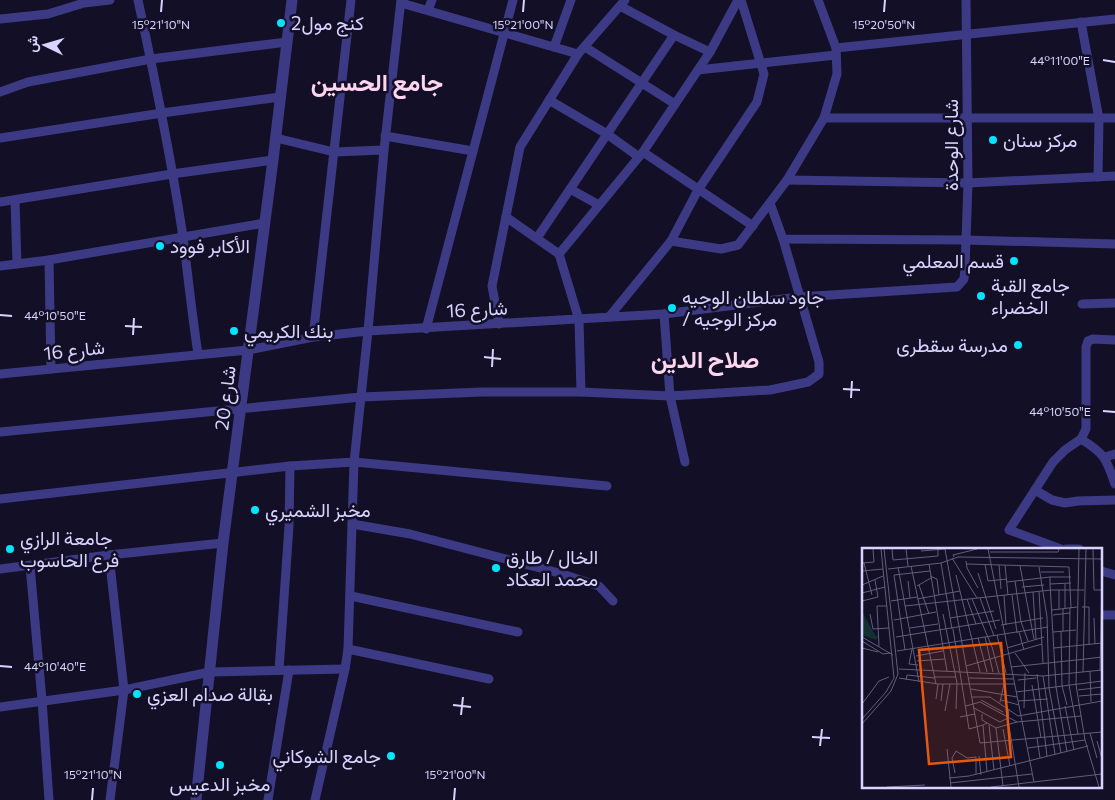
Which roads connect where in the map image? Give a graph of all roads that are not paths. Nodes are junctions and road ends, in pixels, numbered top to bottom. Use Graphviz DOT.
graph roads {
  1 [pos="110,0"];
  2 [pos="138,0"];
  3 [pos="292,0"];
  4 [pos="351,0"];
  5 [pos="432,0"];
  6 [pos="513,0"];
  7 [pos="571,0"];
  8 [pos="739,0"];
  9 [pos="818,0"];
  10 [pos="966,0"];
  11 [pos="401,1"];
  12 [pos="623,3"];
  13 [pos="428,10"];
  14 [pos="0,19"];
  15 [pos="1115,19"];
  16 [pos="1081,22"];
  17 [pos="505,32"];
  18 [pos="967,34"];
  19 [pos="674,35"];
  20 [pos="287,42"];
  21 [pos="554,47"];
  22 [pos="585,47"];
  23 [pos="836,51"];
  24 [pos="710,52"];
  25 [pos="578,54"];
  26 [pos="151,59"];
  27 [pos="761,64"];
  28 [pos="698,70"];
  29 [pos="642,83"];
  30 [pos="0,92"];
  31 [pos="280,97"];
  32 [pos="549,100"];
  33 [pos="675,104"];
  34 [pos="162,113"];
  35 [pos="824,118"];
  36 [pos="967,118"];
  37 [pos="1115,118"];
  38 [pos="1099,119"];
  39 [pos="608,134"];
  40 [pos="386,136"];
  41 [pos="0,138"];
  42 [pos="276,138"];
  43 [pos="384,150"];
  44 [pos="473,151"];
  45 [pos="334,152"];
  46 [pos="641,154"];
  47 [pos="273,160"];
  48 [pos="172,174"];
  49 [pos="1115,176"];
  50 [pos="1098,177"];
  51 [pos="786,180"];
  52 [pos="968,183"];
  53 [pos="570,189"];
  54 [pos="698,190"];
  55 [pos="15,200"];
  56 [pos="0,202"];
  57 [pos="770,203"];
  58 [pos="599,205"];
  59 [pos="506,217"];
  60 [pos="265,223"];
  61 [pos="753,226"];
  62 [pos="182,236"];
  63 [pos="537,238"];
  64 [pos="783,239"];
  65 [pos="965,240"];
  66 [pos="671,242"];
  67 [pos="1115,244"];
  68 [pos="559,254"];
  69 [pos="49,260"];
  70 [pos="17,264"];
  71 [pos="0,266"];
  72 [pos="957,287"];
  73 [pos="799,297"];
  74 [pos="1115,303"];
  75 [pos="1082,304"];
  76 [pos="664,314"];
  77 [pos="609,317"];
  78 [pos="579,320"];
  79 [pos="499,324"];
  80 [pos="426,329"];
  81 [pos="368,331"];
  82 [pos="312,337"];
  83 [pos="1115,340"];
  84 [pos="248,350"];
  85 [pos="198,354"];
  86 [pos="51,368"];
  87 [pos="0,374"];
  88 [pos="581,392"];
  89 [pos="670,396"];
  90 [pos="361,397"];
  91 [pos="241,409"];
  92 [pos="0,432"];
  93 [pos="1081,439"];
  94 [pos="1115,454"];
  95 [pos="1105,457"];
  96 [pos="354,462"];
  97 [pos="684,462"];
  98 [pos="290,466"];
  99 [pos="232,474"];
  100 [pos="1115,484"];
  101 [pos="607,486"];
  102 [pos="1035,490"];
  103 [pos="0,499"];
  104 [pos="1115,500"];
  105 [pos="352,524"];
  106 [pos="223,543"];
  107 [pos="1058,548"];
  108 [pos="109,555"];
  109 [pos="30,566"];
  110 [pos="0,569"];
  111 [pos="1102,572"];
  112 [pos="1115,575"];
  113 [pos="351,596"];
  114 [pos="613,601"];
  115 [pos="1102,615"];
  116 [pos="1115,615"];
  117 [pos="518,632"];
  118 [pos="348,649"];
  119 [pos="345,669"];
  120 [pos="278,670"];
  121 [pos="289,670"];
  122 [pos="210,672"];
  123 [pos="489,679"];
  124 [pos="124,690"];
  125 [pos="42,700"];
  126 [pos="0,707"];
  127 [pos="49,800"];
  128 [pos="110,800"];
  129 [pos="196,800"];
  130 [pos="268,800"];
  131 [pos="315,800"];
  1 -- 14 [label="street"];
  2 -- 26 [label="street"];
  3 -- 20 [label="street, شارع 20"];
  4 -- 45 [label="street"];
  5 -- 13 [label="street"];
  6 -- 17 [label="street"];
  7 -- 21 [label="street"];
  8 -- 24 [label="street"];
  8 -- 27 [label="street"];
  9 -- 23 [label="street"];
  10 -- 18 [label="street, شارع الوحدة"];
  11 -- 13 [label="street"];
  11 -- 40 [label="street"];
  12 -- 19 [label="street"];
  12 -- 22 [label="street"];
  13 -- 17 [label="street"];
  15 -- 16 [label="street"];
  16 -- 18 [label="street"];
  16 -- 38 [label="street"];
  17 -- 21 [label="street"];
  17 -- 44 [label="street"];
  18 -- 23 [label="street"];
  18 -- 36 [label="street, شارع الوحدة"];
  19 -- 24 [label="street"];
  19 -- 29 [label="street"];
  20 -- 26 [label="street"];
  20 -- 31 [label="street, شارع 20"];
  21 -- 25 [label="street"];
  22 -- 25 [label="street"];
  22 -- 29 [label="street"];
  23 -- 27 [label="street"];
  23 -- 35 [label="street"];
  24 -- 28 [label="street"];
  25 -- 32 [label="street"];
  26 -- 30 [label="street"];
  26 -- 34 [label="street"];
  27 -- 28 [label="street"];
  27 -- 54 [label="street"];
  28 -- 33 [label="street"];
  29 -- 33 [label="street"];
  29 -- 39 [label="street"];
  31 -- 34 [label="street"];
  31 -- 42 [label="street, شارع 20"];
  32 -- 39 [label="street"];
  32 -- 59 [label="street"];
  33 -- 46 [label="street"];
  34 -- 41 [label="street"];
  34 -- 48 [label="street"];
  35 -- 36 [label="street"];
  35 -- 51 [label="street"];
  36 -- 38 [label="street"];
  36 -- 52 [label="street, شارع الوحدة"];
  37 -- 38 [label="street"];
  38 -- 50 [label="street"];
  39 -- 46 [label="street"];
  39 -- 53 [label="street"];
  40 -- 43 [label="street"];
  40 -- 44 [label="street"];
  42 -- 45 [label="street"];
  42 -- 47 [label="street, شارع 20"];
  43 -- 45 [label="street"];
  43 -- 81 [label="street"];
  44 -- 80 [label="street"];
  45 -- 82 [label="street"];
  46 -- 54 [label="street"];
  46 -- 58 [label="street"];
  47 -- 48 [label="street"];
  47 -- 60 [label="street, شارع 20"];
  48 -- 55 [label="street"];
  48 -- 62 [label="street"];
  49 -- 50 [label="street"];
  50 -- 52 [label="street"];
  51 -- 52 [label="street"];
  51 -- 57 [label="street"];
  52 -- 65 [label="street, شارع الوحدة"];
  53 -- 58 [label="street"];
  53 -- 63 [label="street"];
  54 -- 61 [label="street"];
  54 -- 66 [label="street"];
  55 -- 56 [label="street"];
  55 -- 70 [label="street"];
  57 -- 61 [label="street"];
  57 -- 64 [label="street"];
  58 -- 68 [label="street"];
  59 -- 63 [label="street"];
  59 -- 79 [label="street"];
  60 -- 62 [label="street"];
  60 -- 84 [label="street, شارع 20"];
  61 -- 66 [label="street"];
  62 -- 69 [label="street"];
  62 -- 85 [label="street"];
  63 -- 68 [label="street"];
  64 -- 65 [label="street"];
  64 -- 73 [label="street"];
  65 -- 67 [label="street"];
  65 -- 72 [label="street, شارع الوحدة"];
  66 -- 77 [label="street"];
  68 -- 78 [label="street"];
  69 -- 70 [label="street"];
  69 -- 86 [label="street"];
  70 -- 71 [label="street"];
  72 -- 73 [label="street, شارع 16"];
  73 -- 76 [label="street, شارع 16"];
  73 -- 89 [label="street"];
  74 -- 75 [label="street"];
  76 -- 77 [label="street, شارع 16"];
  76 -- 89 [label="street"];
  77 -- 78 [label="street, شارع 16"];
  78 -- 79 [label="street, شارع 16"];
  78 -- 88 [label="street"];
  79 -- 80 [label="street, شارع 16"];
  80 -- 81 [label="street, شارع 16"];
  81 -- 82 [label="street, شارع 16"];
  81 -- 90 [label="street"];
  82 -- 84 [label="street, شارع 16"];
  83 -- 93 [label="street"];
  84 -- 85 [label="street, شارع 16"];
  84 -- 91 [label="street, شارع 20"];
  85 -- 86 [label="street, شارع 16"];
  86 -- 87 [label="street, شارع 16"];
  88 -- 89 [label="street"];
  88 -- 90 [label="street"];
  89 -- 97 [label="street"];
  90 -- 91 [label="street"];
  90 -- 96 [label="street"];
  91 -- 92 [label="street"];
  91 -- 99 [label="street, شارع 20"];
  93 -- 95 [label="street"];
  93 -- 102 [label="street"];
  94 -- 95 [label="street"];
  95 -- 100 [label="street"];
  96 -- 98 [label="street"];
  96 -- 101 [label="street"];
  96 -- 105 [label="street"];
  98 -- 99 [label="street"];
  98 -- 120 [label="street"];
  99 -- 103 [label="street"];
  99 -- 106 [label="street, شارع 20"];
  102 -- 104 [label="street"];
  102 -- 107 [label="street"];
  105 -- 113 [label="street"];
  105 -- 114 [label="street"];
  106 -- 108 [label="street"];
  106 -- 122 [label="street, شارع 20"];
  108 -- 109 [label="street"];
  108 -- 124 [label="street"];
  109 -- 110 [label="street"];
  109 -- 125 [label="street"];
  111 -- 112 [label="street"];
  113 -- 117 [label="street"];
  113 -- 118 [label="street"];
  115 -- 116 [label="street"];
  118 -- 119 [label="street"];
  118 -- 123 [label="street"];
  119 -- 121 [label="street"];
  119 -- 131 [label="street"];
  120 -- 121 [label="street"];
  120 -- 122 [label="street"];
  121 -- 130 [label="street"];
  122 -- 124 [label="street"];
  122 -- 129 [label="street, شارع 20"];
  124 -- 125 [label="street"];
  124 -- 128 [label="street"];
  125 -- 126 [label="street"];
  125 -- 127 [label="street"];
}
